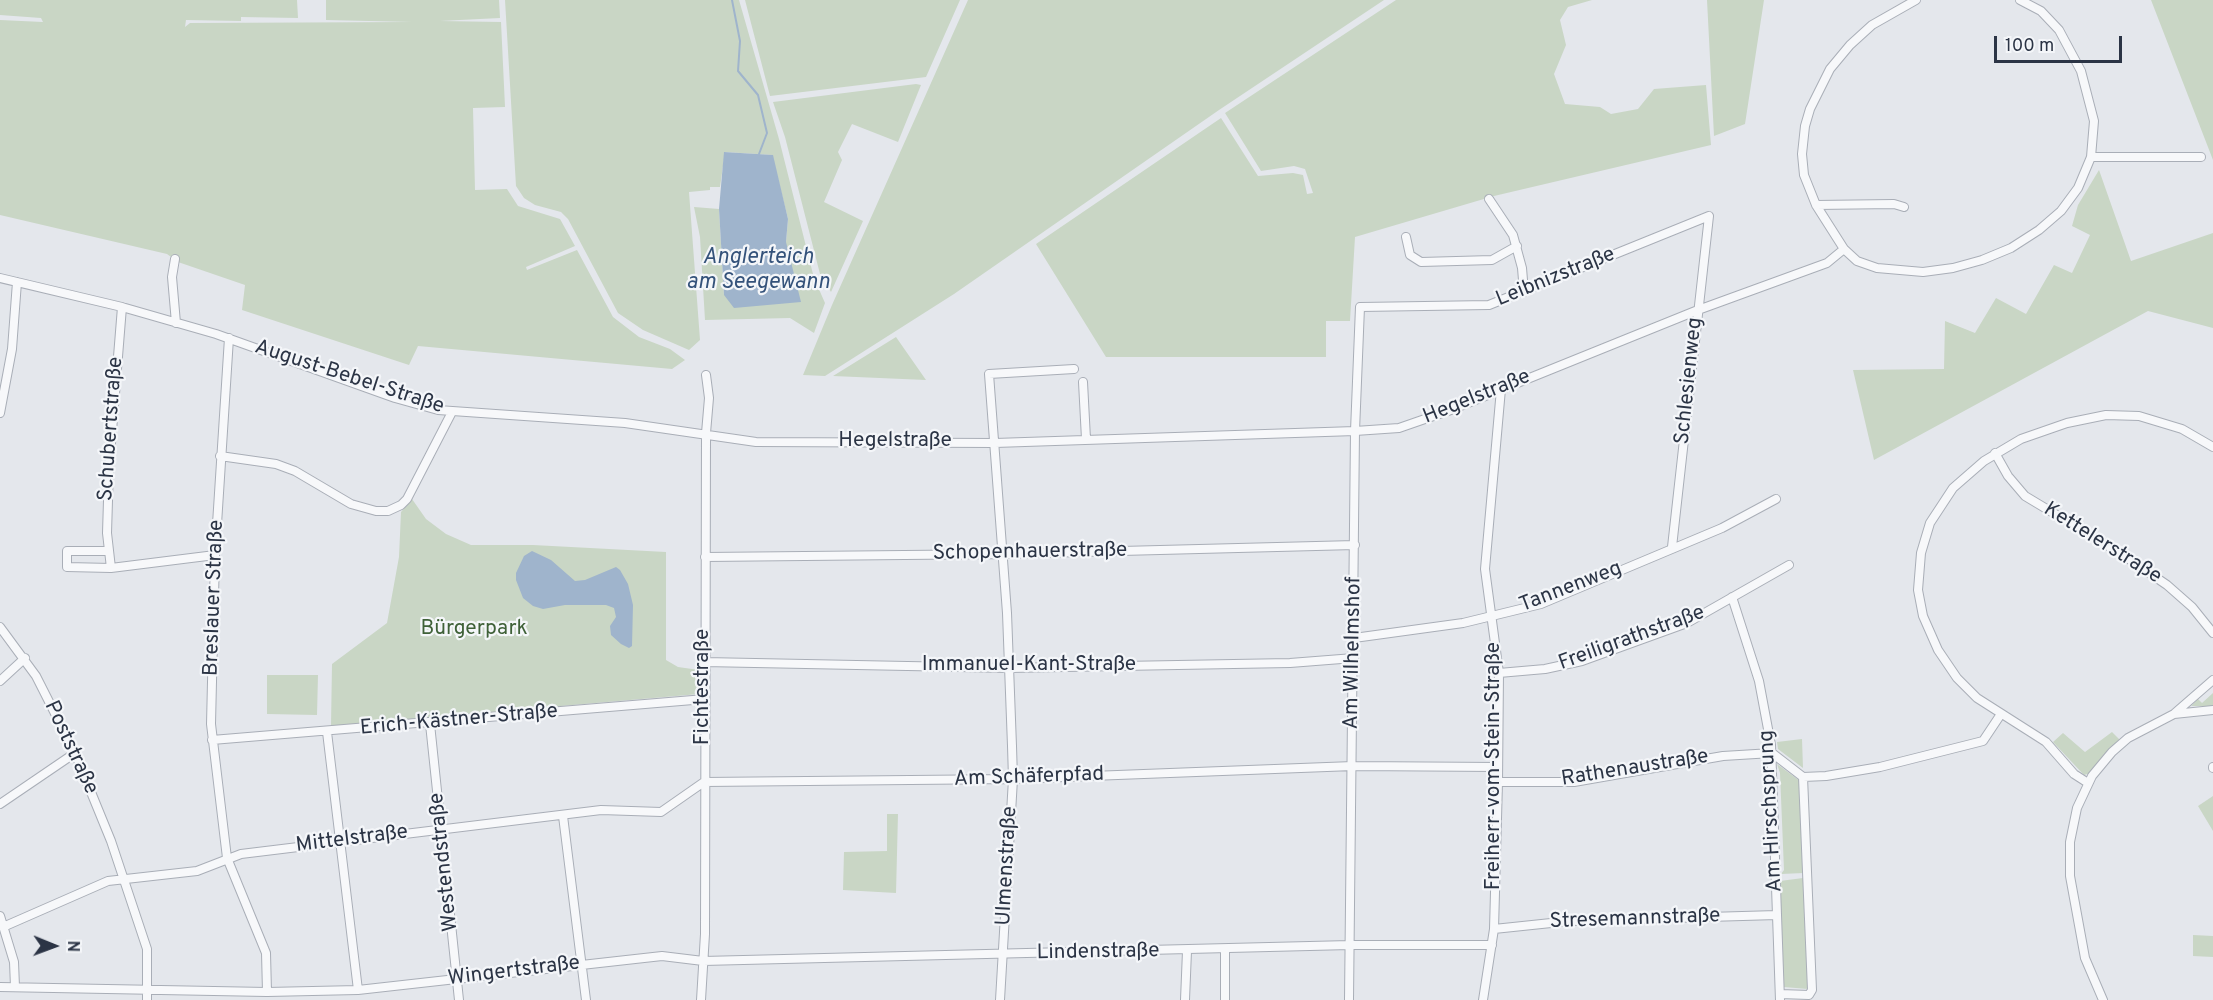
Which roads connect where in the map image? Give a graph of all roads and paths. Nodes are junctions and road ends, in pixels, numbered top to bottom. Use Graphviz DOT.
graph roads {
  1 [pos="1916,0"];
  2 [pos="2020,0"];
  3 [pos="2091,157"];
  4 [pos="2201,157"];
  5 [pos="1489,199"];
  6 [pos="1816,205"];
  7 [pos="1904,207"];
  8 [pos="1709,216"];
  9 [pos="1406,237"];
  10 [pos="1517,246"];
  11 [pos="1844,249"];
  12 [pos="175,259"];
  13 [pos="0,278"];
  14 [pos="17,282"];
  15 [pos="1524,291"];
  16 [pos="122,307"];
  17 [pos="1360,307"];
  18 [pos="1698,310"];
  19 [pos="176,323"];
  20 [pos="229,338"];
  21 [pos="1074,369"];
  22 [pos="706,375"];
  23 [pos="1083,382"];
  24 [pos="1501,389"];
  25 [pos="452,412"];
  26 [pos="0,413"];
  27 [pos="1355,431"];
  28 [pos="706,434"];
  29 [pos="1086,439"];
  30 [pos="995,443"];
  31 [pos="2213,447"];
  32 [pos="1995,453"];
  33 [pos="220,456"];
  34 [pos="1776,499"];
  35 [pos="1355,545"];
  36 [pos="1672,547"];
  37 [pos="108,551"];
  38 [pos="1004,554"];
  39 [pos="215,555"];
  40 [pos="705,557"];
  41 [pos="1789,565"];
  42 [pos="111,568"];
  43 [pos="1732,597"];
  44 [pos="1493,616"];
  45 [pos="0,627"];
  46 [pos="2213,633"];
  47 [pos="1354,638"];
  48 [pos="25,658"];
  49 [pos="1354,658"];
  50 [pos="704,662"];
  51 [pos="1009,668"];
  52 [pos="1498,673"];
  53 [pos="2213,680"];
  54 [pos="0,681"];
  55 [pos="705,699"];
  56 [pos="2213,710"];
  57 [pos="2001,714"];
  58 [pos="2174,714"];
  59 [pos="430,724"];
  60 [pos="327,732"];
  61 [pos="212,740"];
  62 [pos="75,753"];
  63 [pos="1772,753"];
  64 [pos="1353,766"];
  65 [pos="1498,767"];
  66 [pos="1803,777"];
  67 [pos="1012,780"];
  68 [pos="704,782"];
  69 [pos="1498,782"];
  70 [pos="2088,783"];
  71 [pos="0,804"];
  72 [pos="563,816"];
  73 [pos="442,830"];
  74 [pos="341,842"];
  75 [pos="227,858"];
  76 [pos="124,878"];
  77 [pos="1777,915"];
  78 [pos="0,916"];
  79 [pos="3,927"];
  80 [pos="1494,929"];
  81 [pos="1350,945"];
  82 [pos="1492,945"];
  83 [pos="1225,950"];
  84 [pos="1187,951"];
  85 [pos="1002,955"];
  86 [pos="703,961"];
  87 [pos="582,964"];
  88 [pos="457,978"];
  89 [pos="0,987"];
  90 [pos="15,987"];
  91 [pos="147,990"];
  92 [pos="358,990"];
  93 [pos="267,992"];
  94 [pos="296,996"];
  95 [pos="1780,997"];
  96 [pos="147,1000"];
  97 [pos="459,1000"];
  98 [pos="586,1000"];
  99 [pos="701,1000"];
  100 [pos="1000,1000"];
  101 [pos="1185,1000"];
  102 [pos="1225,1000"];
  103 [pos="1349,1000"];
  104 [pos="1483,1000"];
  105 [pos="2103,1000"];
  1 -- 6 [label="street"];
  2 -- 3 [label="street"];
  3 -- 4 [label="street"];
  3 -- 11 [label="street"];
  5 -- 10 [label="street"];
  6 -- 7 [label="street"];
  6 -- 11 [label="street"];
  8 -- 15 [label="street, Leibnizstraße"];
  8 -- 18 [label="street, Schlesienweg"];
  9 -- 10 [label="street"];
  10 -- 15 [label="street"];
  11 -- 18 [label="street, Hegelstraße"];
  12 -- 19 [label="street"];
  13 -- 14 [label="street, August-Bebel-Straße"];
  14 -- 16 [label="street, August-Bebel-Straße"];
  14 -- 26 [label="street"];
  15 -- 17 [label="street, Leibnizstraße"];
  16 -- 19 [label="street, August-Bebel-Straße"];
  16 -- 37 [label="street, Schubertstraße"];
  17 -- 27 [label="street, Am Wilhelmshof"];
  18 -- 24 [label="street, Hegelstraße"];
  18 -- 36 [label="street, Schlesienweg"];
  19 -- 20 [label="street, August-Bebel-Straße"];
  20 -- 25 [label="street, August-Bebel-Straße"];
  20 -- 33 [label="street, Breslauer Straße"];
  21 -- 30 [label="street, Ulmenstraße"];
  22 -- 28 [label="street, Fichtestraße"];
  23 -- 29 [label="street"];
  24 -- 27 [label="street, Hegelstraße"];
  24 -- 44 [label="street, Freiherr-vom-Stein-Straße"];
  25 -- 28 [label="street, August-Bebel-Straße"];
  25 -- 33 [label="street"];
  27 -- 29 [label="street, Hegelstraße"];
  27 -- 35 [label="street, Am Wilhelmshof"];
  28 -- 30 [label="street, Hegelstraße"];
  28 -- 40 [label="street, Fichtestraße"];
  29 -- 30 [label="street, Hegelstraße"];
  30 -- 38 [label="street, Ulmenstraße"];
  31 -- 32 [label="street"];
  32 -- 46 [label="street, Kettelerstraße"];
  32 -- 57 [label="street"];
  33 -- 39 [label="street, Breslauer Straße"];
  34 -- 36 [label="street, Tannenweg"];
  35 -- 38 [label="street, Schopenhauerstraße"];
  35 -- 47 [label="street, Am Wilhelmshof"];
  36 -- 44 [label="street, Tannenweg"];
  37 -- 42 [label="street, Schubertstraße"];
  37 -- 42 [label="street"];
  38 -- 40 [label="street, Schopenhauerstraße"];
  38 -- 51 [label="street, Ulmenstraße"];
  39 -- 42 [label="street"];
  39 -- 61 [label="street, Breslauer Straße"];
  40 -- 50 [label="street, Fichtestraße"];
  41 -- 43 [label="street, Freiligrathstraße"];
  43 -- 52 [label="street, Freiligrathstraße"];
  43 -- 63 [label="street, Am Hirschsprung"];
  44 -- 47 [label="street, Tannenweg"];
  44 -- 52 [label="street, Freiherr-vom-Stein-Straße"];
  45 -- 48 [label="street, Poststraße"];
  47 -- 49 [label="street, Am Wilhelmshof"];
  48 -- 54 [label="street"];
  48 -- 62 [label="street, Poststraße"];
  49 -- 51 [label="street, Immanuel-Kant-Straße"];
  49 -- 64 [label="street, Am Wilhelmshof"];
  50 -- 51 [label="street, Immanuel-Kant-Straße"];
  50 -- 55 [label="street, Fichtestraße"];
  51 -- 67 [label="street, Ulmenstraße"];
  52 -- 65 [label="street, Freiherr-vom-Stein-Straße"];
  53 -- 58 [label="street"];
  55 -- 59 [label="street, Erich-Kästner-Straße"];
  55 -- 68 [label="street, Fichtestraße"];
  56 -- 58 [label="street"];
  57 -- 66 [label="street"];
  57 -- 70 [label="street"];
  58 -- 70 [label="street"];
  59 -- 60 [label="street, Erich-Kästner-Straße"];
  59 -- 73 [label="street, Westendstraße"];
  60 -- 61 [label="street, Erich-Kästner-Straße"];
  60 -- 74 [label="street"];
  61 -- 75 [label="street, Breslauer Straße"];
  62 -- 71 [label="street"];
  62 -- 76 [label="street, Poststraße"];
  63 -- 66 [label="street"];
  63 -- 69 [label="street, Rathenaustraße"];
  63 -- 77 [label="street, Am Hirschsprung"];
  64 -- 65 [label="street, Am Schäferpfad"];
  64 -- 67 [label="street, Am Schäferpfad"];
  64 -- 81 [label="street, Am Wilhelmshof"];
  65 -- 69 [label="street, Freiherr-vom-Stein-Straße"];
  66 -- 95 [label="street, Am Hirschsprung"];
  67 -- 68 [label="street, Am Schäferpfad"];
  67 -- 85 [label="street, Ulmenstraße"];
  68 -- 72 [label="street, Mittelstraße"];
  68 -- 86 [label="street, Fichtestraße"];
  69 -- 80 [label="street, Freiherr-vom-Stein-Straße"];
  70 -- 105 [label="street"];
  72 -- 73 [label="street, Mittelstraße"];
  72 -- 87 [label="street"];
  73 -- 74 [label="street, Mittelstraße"];
  73 -- 88 [label="street, Westendstraße"];
  74 -- 75 [label="street, Mittelstraße"];
  74 -- 92 [label="street"];
  75 -- 76 [label="street, Mittelstraße"];
  75 -- 93 [label="street, Breslauer Straße"];
  76 -- 79 [label="street, Mittelstraße"];
  76 -- 91 [label="street, Poststraße"];
  77 -- 80 [label="street, Stresemannstraße"];
  77 -- 95 [label="street, Am Hirschsprung"];
  78 -- 79 [label="street"];
  79 -- 90 [label="street"];
  80 -- 82 [label="street, Freiherr-vom-Stein-Straße"];
  81 -- 82 [label="street, Lindenstraße"];
  81 -- 83 [label="street, Lindenstraße"];
  81 -- 103 [label="street, Am Wilhelmshof"];
  82 -- 104 [label="street, Freiherr-vom-Stein-Straße"];
  83 -- 84 [label="street, Lindenstraße"];
  83 -- 102 [label="street"];
  84 -- 85 [label="street, Lindenstraße"];
  84 -- 101 [label="street"];
  85 -- 86 [label="street, Lindenstraße"];
  85 -- 100 [label="street, Ulmenstraße"];
  86 -- 87 [label="street, Wingertstraße"];
  86 -- 99 [label="street, Fichtestraße"];
  87 -- 88 [label="street, Wingertstraße"];
  87 -- 98 [label="street"];
  88 -- 92 [label="street, Wingertstraße"];
  88 -- 97 [label="street, Westendstraße"];
  89 -- 90 [label="street, Wingertstraße"];
  90 -- 91 [label="street, Wingertstraße"];
  91 -- 93 [label="street, Wingertstraße"];
  91 -- 96 [label="street, Poststraße"];
  92 -- 94 [label="street, Wingertstraße"];
  93 -- 94 [label="street, Wingertstraße"];
}
